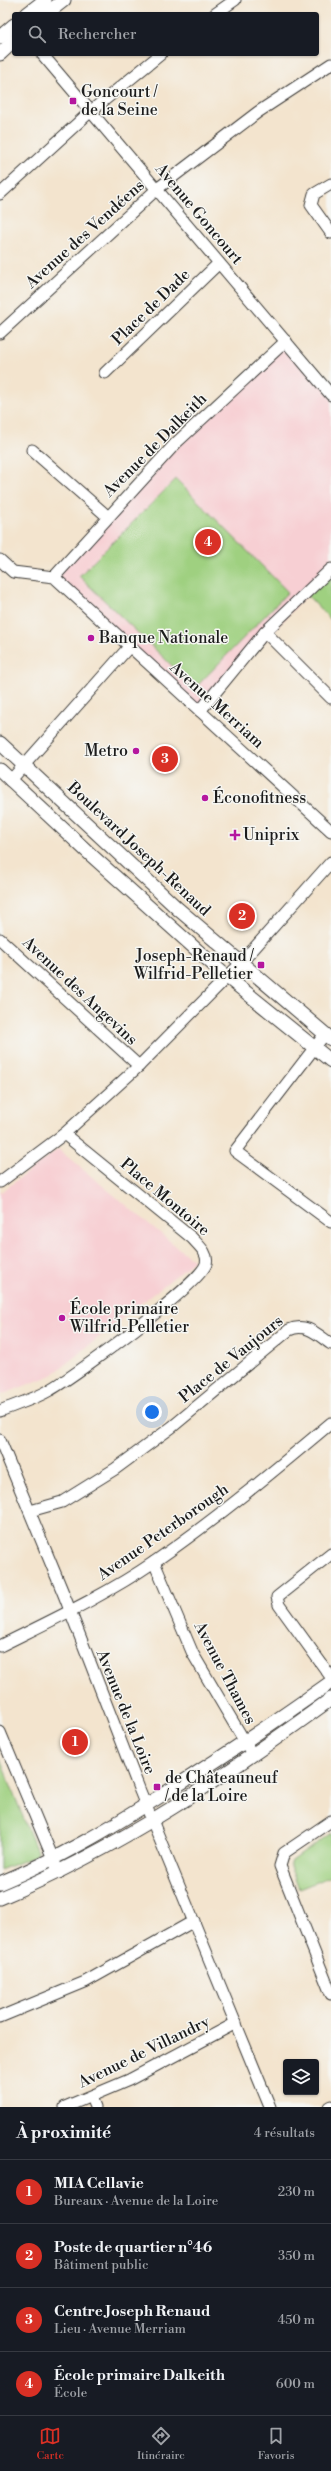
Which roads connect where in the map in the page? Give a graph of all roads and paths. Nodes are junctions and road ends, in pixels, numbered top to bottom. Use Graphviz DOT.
graph roads {
  1 [pos="45,0"];
  2 [pos="64,0"];
  3 [pos="235,0"];
  4 [pos="30,12"];
  5 [pos="49,12"];
  6 [pos="218,12"];
  7 [pos="12,26"];
  8 [pos="0,37"];
  9 [pos="12,43"];
  10 [pos="0,54"];
  11 [pos="44,56"];
  12 [pos="159,56"];
  13 [pos="331,64"];
  14 [pos="90,111"];
  15 [pos="331,184"];
  16 [pos="157,189"];
  17 [pos="0,194"];
  18 [pos="331,233"];
  19 [pos="219,263"];
  20 [pos="0,333"];
  21 [pos="286,341"];
  22 [pos="105,373"];
  23 [pos="331,395"];
  24 [pos="32,450"];
  25 [pos="107,516"];
  26 [pos="0,560"];
  27 [pos="331,569"];
  28 [pos="54,577"];
  29 [pos="264,632"];
  30 [pos="129,647"];
  31 [pos="331,698"];
  32 [pos="200,711"];
  33 [pos="0,743"];
  34 [pos="24,766"];
  35 [pos="0,770"];
  36 [pos="10,781"];
  37 [pos="331,831"];
  38 [pos="104,840"];
  39 [pos="90,855"];
  40 [pos="331,862"];
  41 [pos="178,909"];
  42 [pos="166,922"];
  43 [pos="0,939"];
  44 [pos="240,964"];
  45 [pos="227,977"];
  46 [pos="328,1036"];
  47 [pos="315,1050"];
  48 [pos="331,1061"];
  49 [pos="138,1066"];
  50 [pos="64,1134"];
  51 [pos="0,1182"];
  52 [pos="331,1222"];
  53 [pos="331,1344"];
  54 [pos="0,1411"];
  55 [pos="331,1423"];
  56 [pos="0,1440"];
  57 [pos="30,1512"];
  58 [pos="331,1554"];
  59 [pos="154,1562"];
  60 [pos="69,1612"];
  61 [pos="0,1646"];
  62 [pos="331,1677"];
  63 [pos="331,1682"];
  64 [pos="331,1698"];
  65 [pos="0,1732"];
  66 [pos="248,1749"];
  67 [pos="147,1806"];
  68 [pos="152,1819"];
  69 [pos="331,1821"];
  70 [pos="53,1860"];
  71 [pos="59,1873"];
  72 [pos="0,1883"];
  73 [pos="0,1898"];
  74 [pos="194,1921"];
  75 [pos="331,1994"];
  76 [pos="0,2017"];
  77 [pos="236,2023"];
  78 [pos="93,2102"];
  79 [pos="65,2107"];
  80 [pos="270,2107"];
  1 -- 4 [label="street"];
  2 -- 5 [label="street"];
  3 -- 6 [label="street"];
  7 -- 8 [label="street"];
  9 -- 10 [label="street"];
  11 -- 14 [label="street, Avenue Goncourt"];
  12 -- 14 [label="street"];
  13 -- 16 [label="street, Avenue des Vendéens"];
  14 -- 16 [label="street, Avenue Goncourt"];
  14 -- 17 [label="street"];
  15 -- 18 [label="street"];
  16 -- 19 [label="street, Avenue Goncourt"];
  16 -- 20 [label="street, Avenue des Vendéens"];
  19 -- 21 [label="street, Avenue Goncourt"];
  19 -- 22 [label="street, Place de Dade"];
  21 -- 23 [label="street, Avenue Goncourt"];
  21 -- 25 [label="street, Avenue de Dalkeith"];
  24 -- 25 [label="street"];
  25 -- 28 [label="street, Avenue de Dalkeith"];
  26 -- 28 [label="street"];
  27 -- 29 [label="street"];
  28 -- 30 [label="street, Avenue Merriam"];
  29 -- 31 [label="street"];
  29 -- 32 [label="street"];
  30 -- 32 [label="street, Avenue Merriam"];
  30 -- 34 [label="street"];
  32 -- 37 [label="street, Avenue Merriam"];
  33 -- 34 [label="street, Boulevard Joseph-Renaud"];
  34 -- 36 [label="street"];
  34 -- 38 [label="street, Boulevard Joseph-Renaud"];
  35 -- 36 [label="street"];
  36 -- 39 [label="street"];
  38 -- 39 [label="street"];
  38 -- 41 [label="street, Boulevard Joseph-Renaud"];
  39 -- 42 [label="street"];
  40 -- 44 [label="street"];
  41 -- 42 [label="street"];
  41 -- 44 [label="street, Boulevard Joseph-Renaud"];
  42 -- 45 [label="street"];
  43 -- 49 [label="street, Avenue des Angevins"];
  44 -- 45 [label="street"];
  44 -- 46 [label="street, Boulevard Joseph-Renaud"];
  45 -- 47 [label="street"];
  45 -- 49 [label="street"];
  46 -- 47 [label="street"];
  47 -- 48 [label="street"];
  47 -- 52 [label="street"];
  49 -- 50 [label="street"];
  50 -- 51 [label="street"];
  50 -- 54 [label="street, Place Montoire"];
  53 -- 57 [label="street, Place de Vaujours"];
  55 -- 59 [label="street, Avenue Peterborough"];
  56 -- 57 [label="street, Avenue de la Loire"];
  57 -- 60 [label="street, Avenue de la Loire"];
  58 -- 62 [label="street"];
  59 -- 60 [label="street, Avenue Peterborough"];
  59 -- 66 [label="street, Avenue Thames"];
  60 -- 61 [label="street, Avenue Peterborough"];
  60 -- 67 [label="street, Avenue de la Loire"];
  63 -- 66 [label="street"];
  64 -- 66 [label="street"];
  65 -- 70 [label="street"];
  66 -- 67 [label="street"];
  66 -- 68 [label="street"];
  67 -- 68 [label="street, Avenue de la Loire"];
  67 -- 70 [label="street"];
  68 -- 71 [label="street"];
  68 -- 74 [label="street, Avenue de la Loire"];
  69 -- 75 [label="street"];
  70 -- 71 [label="street"];
  70 -- 72 [label="street"];
  71 -- 73 [label="street"];
  74 -- 76 [label="street"];
  74 -- 77 [label="street, Avenue de la Loire"];
  77 -- 78 [label="street, Avenue de Villandry"];
  77 -- 80 [label="street, Avenue de la Loire"];
  78 -- 79 [label="street, Avenue de Villandry"];
}
